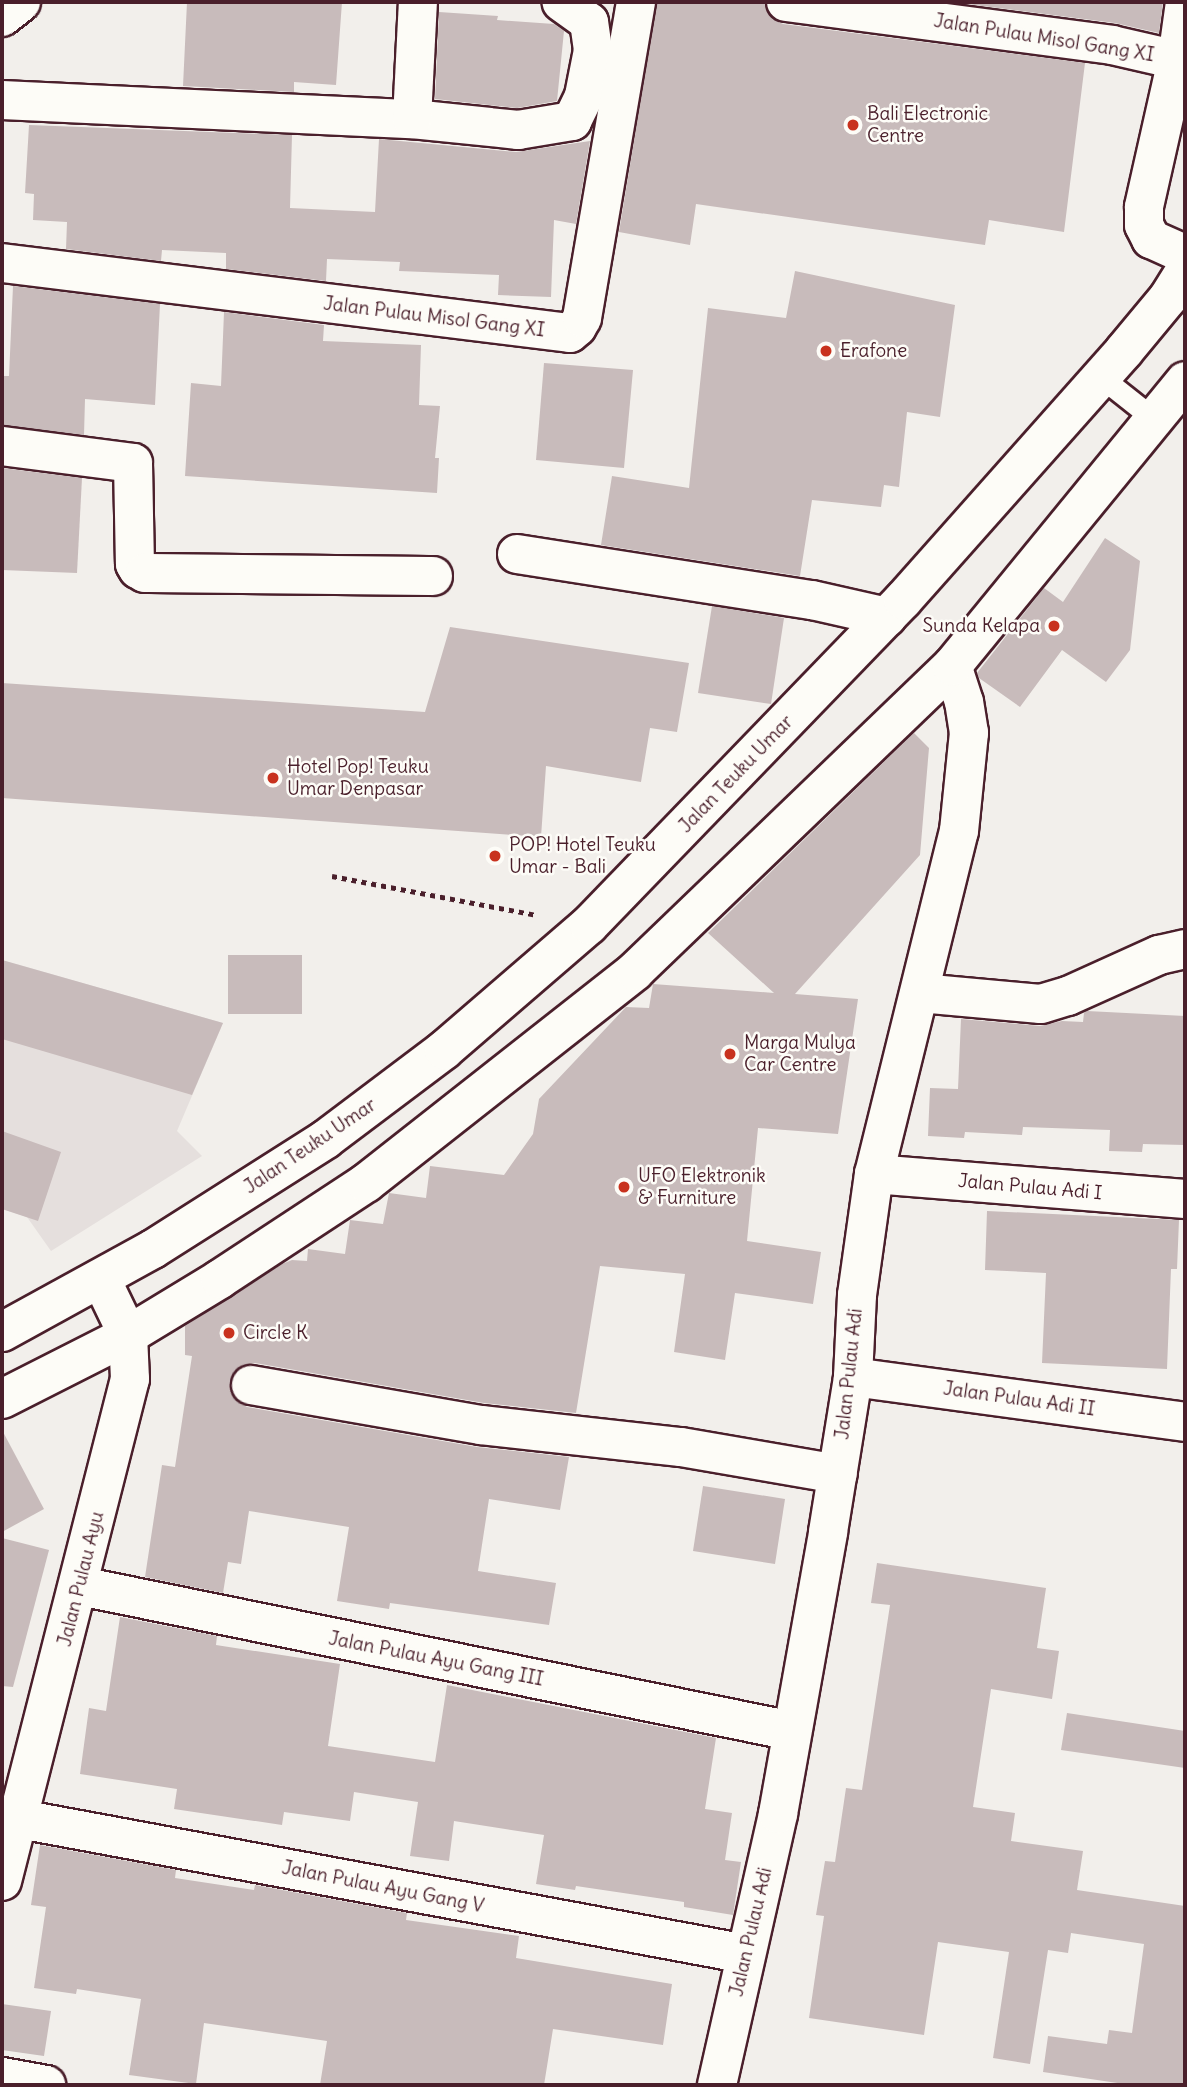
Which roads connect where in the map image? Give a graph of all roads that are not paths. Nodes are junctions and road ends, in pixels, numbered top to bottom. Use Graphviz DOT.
graph roads {
  1 [pos="21,2"];
  2 [pos="418,2"];
  3 [pos="561,2"];
  4 [pos="636,2"];
  5 [pos="786,2"];
  6 [pos="1185,2"];
  7 [pos="2,17"];
  8 [pos="1177,60"];
  9 [pos="2,100"];
  10 [pos="412,119"];
  11 [pos="1185,254"];
  12 [pos="2,263"];
  13 [pos="1185,271"];
  14 [pos="1101,377"];
  15 [pos="1185,381"];
  16 [pos="1154,419"];
  17 [pos="2,446"];
  18 [pos="517,554"];
  19 [pos="433,576"];
  20 [pos="887,617"];
  21 [pos="952,666"];
  22 [pos="1185,950"];
  23 [pos="920,993"];
  24 [pos="874,1174"];
  25 [pos="1185,1199"];
  26 [pos="101,1279"];
  27 [pos="2,1332"];
  28 [pos="128,1335"];
  29 [pos="853,1377"];
  30 [pos="251,1385"];
  31 [pos="2,1399"];
  32 [pos="1185,1422"];
  33 [pos="838,1474"];
  34 [pos="80,1586"];
  35 [pos="792,1731"];
  36 [pos="20,1819"];
  37 [pos="2,1881"];
  38 [pos="746,1954"];
  39 [pos="2,2077"];
  40 [pos="46,2085"];
  41 [pos="717,2085"];
  1 -- 7 [label="street"];
  2 -- 10 [label="street"];
  3 -- 10 [label="street"];
  4 -- 12 [label="street, Jalan Pulau Misol Gang XI"];
  5 -- 8 [label="street, Jalan Pulau Misol Gang XI"];
  6 -- 8 [label="street"];
  8 -- 11 [label="street"];
  9 -- 10 [label="street"];
  13 -- 14 [label="street, Jalan Teuku Umar"];
  14 -- 16 [label="lane"];
  14 -- 20 [label="street, Jalan Teuku Umar"];
  15 -- 16 [label="street"];
  16 -- 21 [label="street"];
  17 -- 19 [label="street"];
  18 -- 20 [label="street"];
  20 -- 26 [label="street, Jalan Teuku Umar"];
  21 -- 23 [label="street, Jalan Pulau Adi"];
  21 -- 28 [label="street"];
  22 -- 23 [label="street"];
  23 -- 24 [label="street, Jalan Pulau Adi"];
  24 -- 25 [label="street, Jalan Pulau Adi I"];
  24 -- 29 [label="street, Jalan Pulau Adi"];
  26 -- 27 [label="street, Jalan Teuku Umar"];
  26 -- 28 [label="street, Jalan Pulau Ayu"];
  28 -- 31 [label="street"];
  28 -- 34 [label="street, Jalan Pulau Ayu"];
  29 -- 32 [label="street, Jalan Pulau Adi II"];
  29 -- 33 [label="street, Jalan Pulau Adi"];
  30 -- 33 [label="street"];
  33 -- 35 [label="street, Jalan Pulau Adi"];
  34 -- 35 [label="street, Jalan Pulau Ayu Gang III"];
  34 -- 36 [label="street, Jalan Pulau Ayu"];
  35 -- 38 [label="street, Jalan Pulau Adi"];
  36 -- 37 [label="street, Jalan Pulau Ayu"];
  36 -- 38 [label="street, Jalan Pulau Ayu Gang V"];
  38 -- 41 [label="street, Jalan Pulau Adi"];
  39 -- 40 [label="street"];
}
